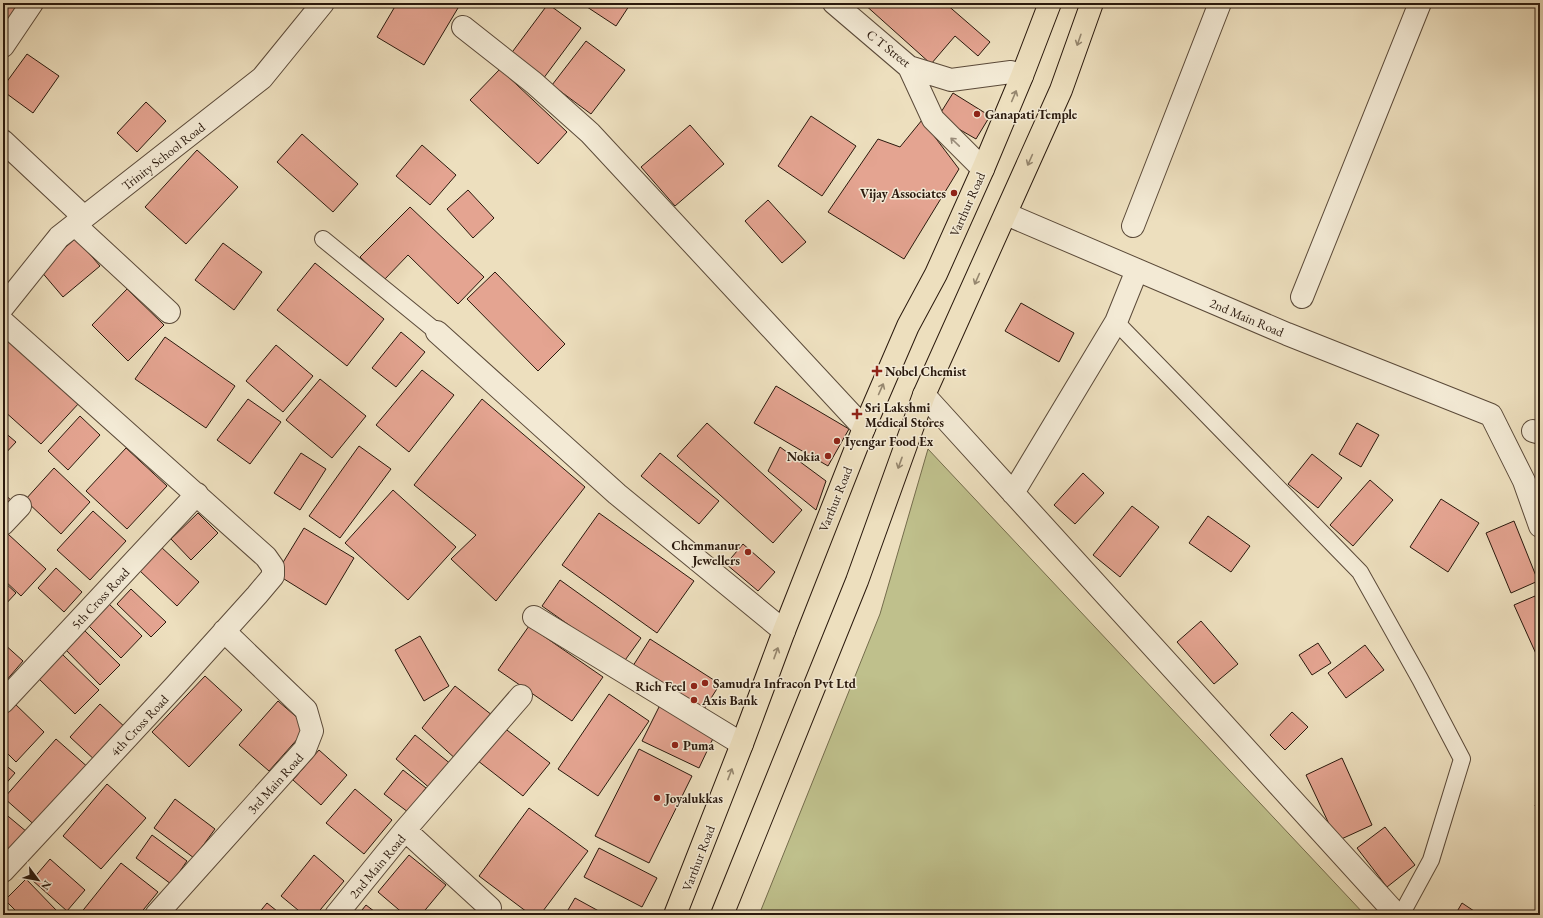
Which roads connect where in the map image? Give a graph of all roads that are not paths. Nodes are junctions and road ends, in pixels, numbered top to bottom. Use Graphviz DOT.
graph roads {
  1 [pos="32,3"];
  2 [pos="323,3"];
  3 [pos="834,3"];
  4 [pos="1050,3"];
  5 [pos="1092,3"];
  6 [pos="1220,3"];
  7 [pos="1420,3"];
  8 [pos="463,27"];
  9 [pos="3,46"];
  10 [pos="909,66"];
  11 [pos="1022,76"];
  12 [pos="3,141"];
  13 [pos="983,169"];
  14 [pos="1006,214"];
  15 [pos="80,221"];
  16 [pos="1133,226"];
  17 [pos="323,239"];
  18 [pos="1137,270"];
  19 [pos="1302,297"];
  20 [pos="3,307"];
  21 [pos="169,312"];
  22 [pos="3,322"];
  23 [pos="1116,322"];
  24 [pos="437,332"];
  25 [pos="924,394"];
  26 [pos="864,428"];
  27 [pos="1013,493"];
  28 [pos="197,494"];
  29 [pos="20,506"];
  30 [pos="3,524"];
  31 [pos="1540,526"];
  32 [pos="534,617"];
  33 [pos="224,631"];
  34 [pos="784,631"];
  35 [pos="521,696"];
  36 [pos="3,702"];
  37 [pos="742,744"];
  38 [pos="405,830"];
  39 [pos="3,870"];
  40 [pos="491,913"];
  41 [pos="156,915"];
  42 [pos="336,915"];
  43 [pos="675,915"];
  44 [pos="722,915"];
  45 [pos="1397,915"];
  46 [pos="1401,915"];
  1 -- 9 [label="street"];
  2 -- 15 [label="street, Trinity School Road"];
  3 -- 10 [label="street, C T Street"];
  4 -- 11 [label="main road, Varthur Road"];
  5 -- 14 [label="main road, one-way"];
  6 -- 16 [label="street"];
  7 -- 19 [label="street"];
  8 -- 26 [label="street"];
  10 -- 11 [label="street, C T Street"];
  13 -- 10 [label="street, one-way"];
  13 -- 11 [label="main road, Varthur Road, one-way"];
  12 -- 15 [label="street"];
  26 -- 13 [label="main road, Varthur Road, one-way"];
  14 -- 18 [label="street, 2nd Main Road"];
  14 -- 25 [label="main road, one-way"];
  15 -- 20 [label="street, Trinity School Road"];
  15 -- 21 [label="street"];
  17 -- 24 [label="lane"];
  18 -- 23 [label="street"];
  18 -- 31 [label="street, 2nd Main Road"];
  22 -- 28 [label="street"];
  23 -- 27 [label="street"];
  23 -- 46 [label="lane"];
  24 -- 34 [label="street"];
  25 -- 27 [label="street"];
  25 -- 44 [label="main road, one-way"];
  26 -- 34 [label="main road, Varthur Road"];
  27 -- 45 [label="street"];
  28 -- 33 [label="street, 4th Cross Road"];
  28 -- 36 [label="street, 5th Cross Road"];
  29 -- 30 [label="street"];
  32 -- 37 [label="street"];
  33 -- 39 [label="street, 4th Cross Road"];
  33 -- 41 [label="street, 3rd Main Road"];
  37 -- 34 [label="main road, Varthur Road, one-way"];
  35 -- 38 [label="street"];
  43 -- 37 [label="main road, Varthur Road, one-way"];
  38 -- 40 [label="street, 2nd Main Road"];
  38 -- 42 [label="street, 2nd Main Road"];
}
